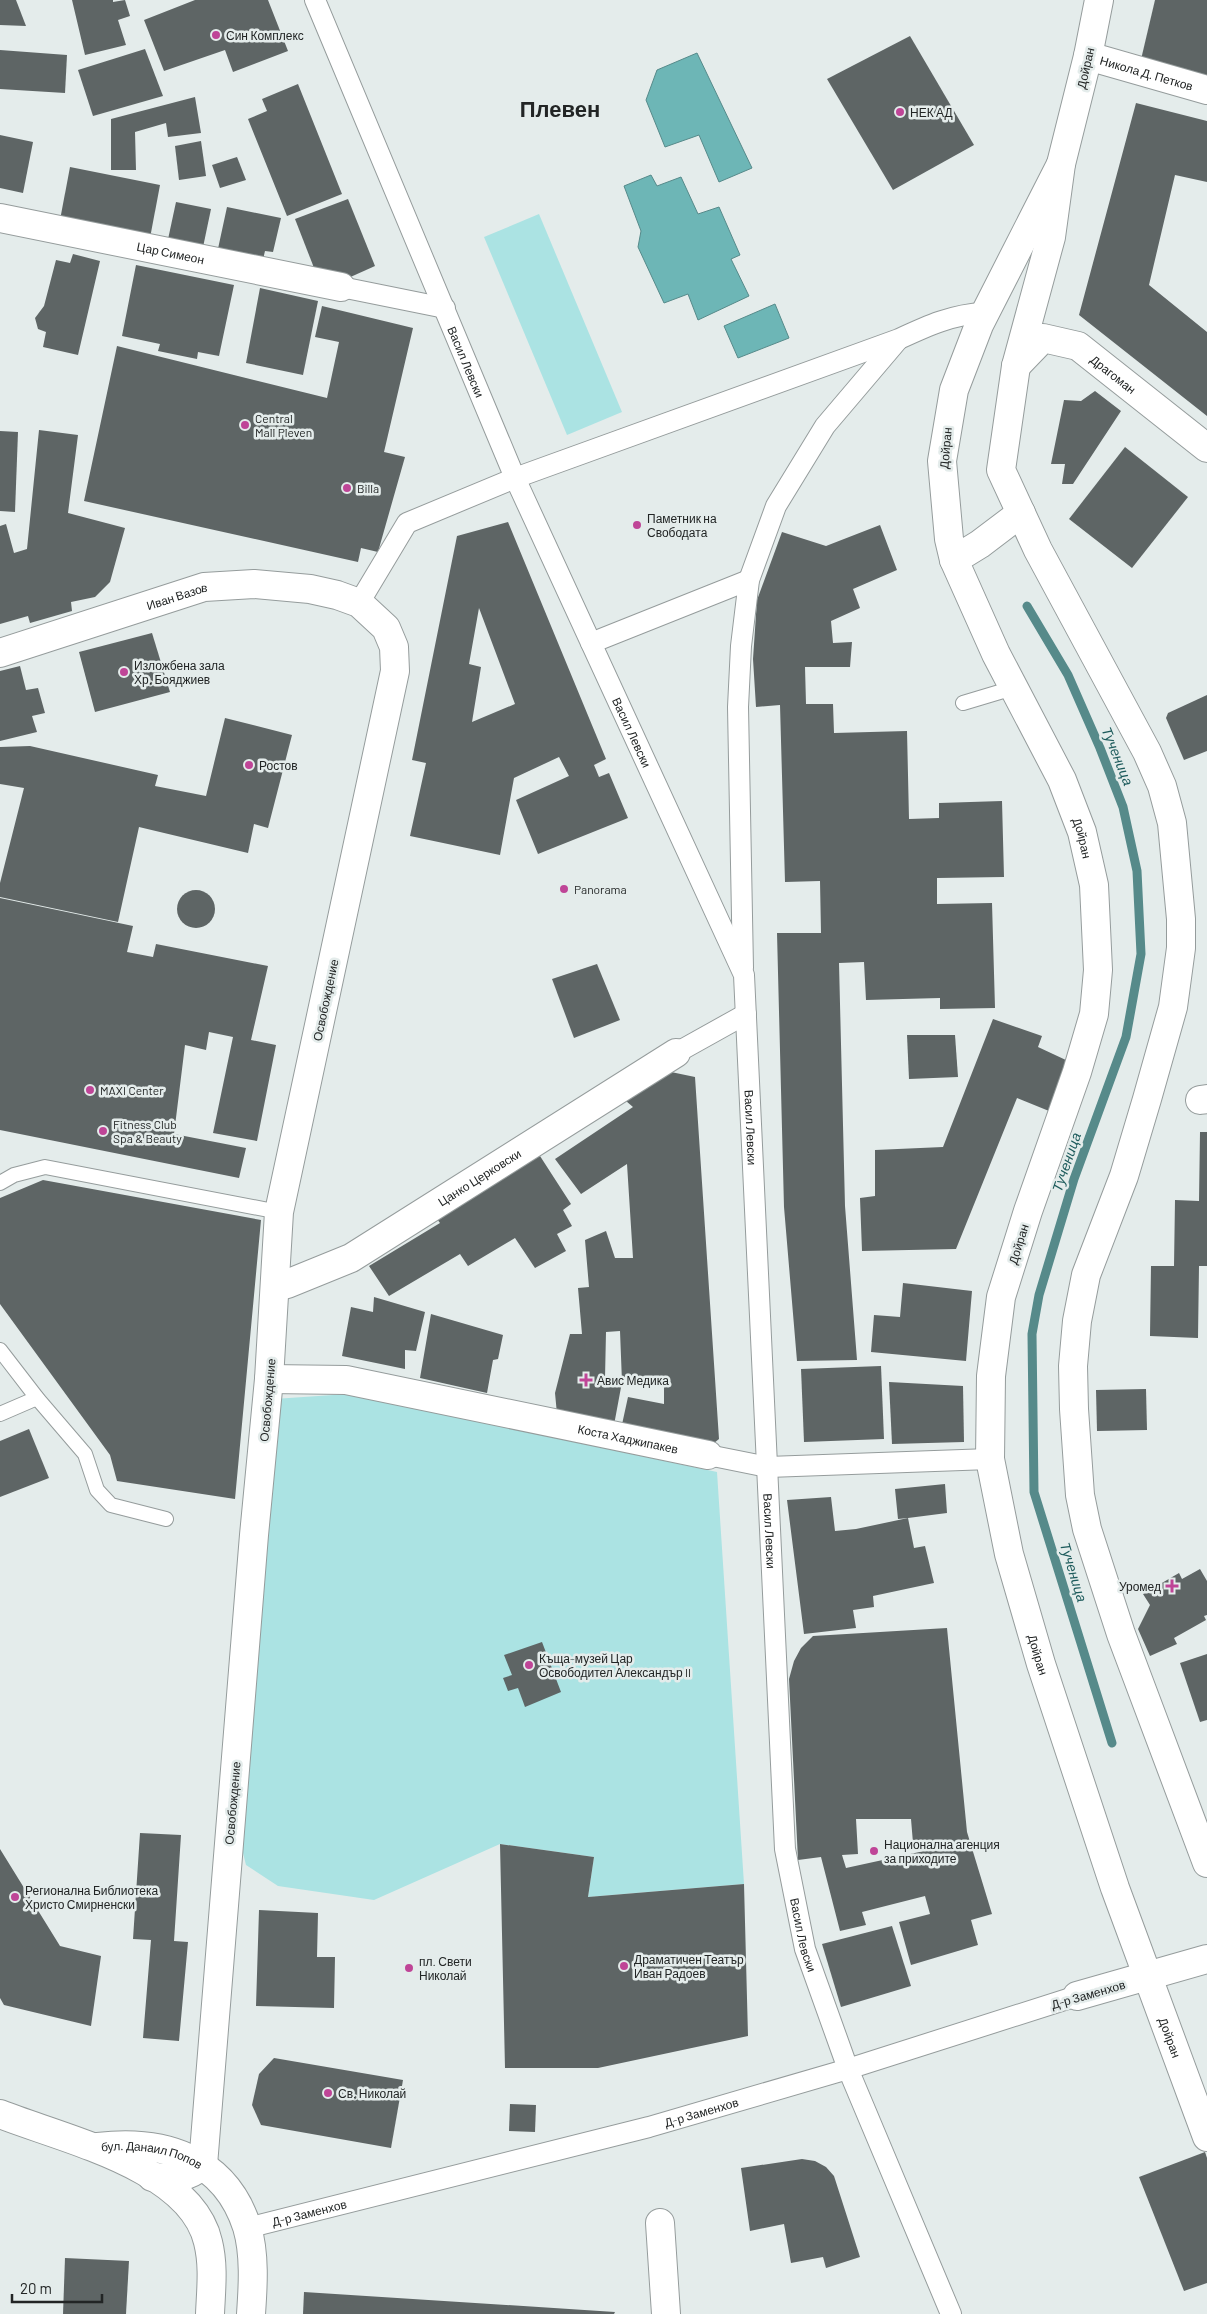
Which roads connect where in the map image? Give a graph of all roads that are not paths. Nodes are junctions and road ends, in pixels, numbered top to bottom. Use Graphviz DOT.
graph roads {
  1 [pos="1099,0"];
  2 [pos="322,2"];
  3 [pos="1088,56"];
  4 [pos="1207,90"];
  5 [pos="1061,164"];
  6 [pos="0,218"];
  7 [pos="341,287"];
  8 [pos="445,308"];
  9 [pos="981,319"];
  10 [pos="899,339"];
  11 [pos="1016,366"];
  12 [pos="1207,448"];
  13 [pos="515,478"];
  14 [pos="1021,513"];
  15 [pos="954,560"];
  16 [pos="749,580"];
  17 [pos="359,603"];
  18 [pos="591,643"];
  19 [pos="0,653"];
  20 [pos="1013,688"];
  21 [pos="963,703"];
  22 [pos="744,975"];
  23 [pos="746,1014"];
  24 [pos="676,1053"];
  25 [pos="0,1184"];
  26 [pos="280,1212"];
  27 [pos="276,1287"];
  28 [pos="0,1350"];
  29 [pos="269,1379"];
  30 [pos="37,1398"];
  31 [pos="0,1414"];
  32 [pos="708,1455"];
  33 [pos="990,1459"];
  34 [pos="768,1467"];
  35 [pos="166,1519"];
  36 [pos="1207,1863"];
  37 [pos="1207,1959"];
  38 [pos="1148,1976"];
  39 [pos="1077,1996"];
  40 [pos="848,2068"];
  41 [pos="0,2114"];
  42 [pos="1207,2137"];
  43 [pos="98,2148"];
  44 [pos="203,2165"];
  45 [pos="152,2177"];
  46 [pos="660,2222"];
  47 [pos="247,2228"];
  48 [pos="210,2314"];
  49 [pos="251,2314"];
  50 [pos="666,2314"];
  51 [pos="952,2314"];
  1 -- 3 [label="street, Дойран"];
  2 -- 8 [label="street, Васил Левски"];
  3 -- 4 [label="street, Никола Д. Петков"];
  3 -- 5 [label="street, Дойран"];
  5 -- 9 [label="street, Дойран"];
  5 -- 11 [label="street, Дойран"];
  6 -- 7 [label="street, Цар Симеон"];
  7 -- 8 [label="street"];
  8 -- 13 [label="street, Васил Левски"];
  9 -- 10 [label="street"];
  9 -- 15 [label="street, Дойран"];
  10 -- 13 [label="street"];
  10 -- 16 [label="street"];
  11 -- 12 [label="street, Драгоман"];
  11 -- 14 [label="street, Дойран"];
  13 -- 17 [label="street"];
  13 -- 18 [label="street, Васил Левски"];
  14 -- 15 [label="street"];
  14 -- 36 [label="street, Дойран"];
  15 -- 20 [label="street, Дойран"];
  16 -- 18 [label="street"];
  16 -- 22 [label="street"];
  17 -- 19 [label="street, Иван Вазов"];
  17 -- 26 [label="street, Освобождение"];
  18 -- 22 [label="street, Васил Левски"];
  20 -- 21 [label="lane"];
  20 -- 33 [label="street, Дойран"];
  22 -- 23 [label="street, Васил Левски"];
  23 -- 24 [label="street"];
  23 -- 34 [label="street, Васил Левски"];
  24 -- 27 [label="street, Цанко Церковски"];
  25 -- 26 [label="lane"];
  26 -- 27 [label="street, Освобождение"];
  27 -- 29 [label="street, Освобождение"];
  28 -- 30 [label="lane"];
  29 -- 32 [label="street, Коста Хаджипакев"];
  29 -- 44 [label="street, Освобождение"];
  30 -- 31 [label="lane"];
  30 -- 35 [label="lane"];
  32 -- 34 [label="street, Коста Хаджипакев"];
  33 -- 34 [label="street, Коста Хаджипакев"];
  33 -- 38 [label="street, Дойран"];
  34 -- 40 [label="street, Васил Левски"];
  37 -- 38 [label="street, Д-р Заменхов"];
  38 -- 39 [label="street, Д-р Заменхов"];
  38 -- 42 [label="street, Дойран"];
  39 -- 40 [label="street, Д-р Заменхов"];
  40 -- 47 [label="street, Д-р Заменхов"];
  40 -- 51 [label="street, Васил Левски"];
  41 -- 43 [label="street"];
  43 -- 44 [label="street, бул. Данаил Попов"];
  43 -- 45 [label="street, бул. Данаил Попов"];
  44 -- 45 [label="street"];
  44 -- 47 [label="street, бул. Данаил Попов"];
  45 -- 48 [label="street, бул. Данаил Попов"];
  46 -- 50 [label="street"];
  47 -- 49 [label="street, бул. Данаил Попов"];
}
